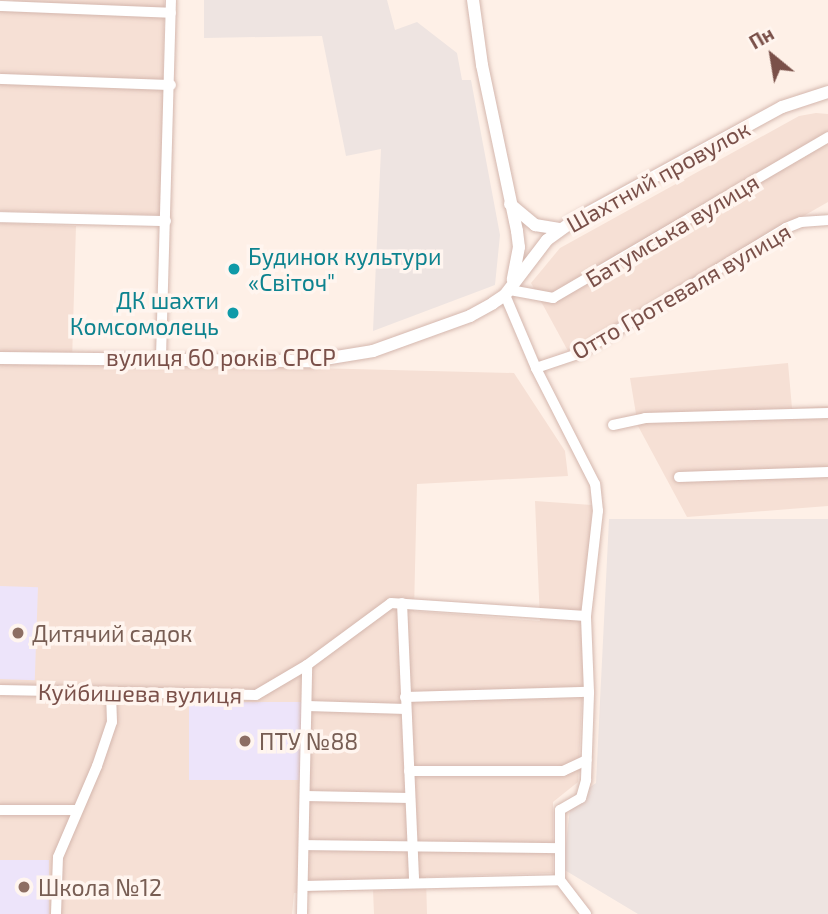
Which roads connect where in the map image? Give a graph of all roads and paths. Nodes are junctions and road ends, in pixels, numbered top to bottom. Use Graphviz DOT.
graph roads {
  1 [pos="171,0"];
  2 [pos="472,0"];
  3 [pos="0,6"];
  4 [pos="171,13"];
  5 [pos="0,79"];
  6 [pos="171,85"];
  7 [pos="828,92"];
  8 [pos="828,137"];
  9 [pos="510,204"];
  10 [pos="0,217"];
  11 [pos="828,220"];
  12 [pos="166,221"];
  13 [pos="561,229"];
  14 [pos="508,292"];
  15 [pos="161,357"];
  16 [pos="0,358"];
  17 [pos="536,369"];
  18 [pos="828,413"];
  19 [pos="612,425"];
  20 [pos="828,472"];
  21 [pos="679,477"];
  22 [pos="402,603"];
  23 [pos="586,616"];
  24 [pos="307,665"];
  25 [pos="0,690"];
  26 [pos="111,692"];
  27 [pos="589,692"];
  28 [pos="406,703"];
  29 [pos="306,706"];
  30 [pos="587,760"];
  31 [pos="409,771"];
  32 [pos="305,796"];
  33 [pos="410,798"];
  34 [pos="0,810"];
  35 [pos="77,810"];
  36 [pos="303,845"];
  37 [pos="412,846"];
  38 [pos="561,848"];
  39 [pos="561,880"];
  40 [pos="414,883"];
  41 [pos="303,886"];
  42 [pos="56,914"];
  43 [pos="302,914"];
  44 [pos="586,914"];
  1 -- 4 [label="street"];
  2 -- 9 [label="street"];
  3 -- 4 [label="street"];
  4 -- 6 [label="street"];
  5 -- 6 [label="street"];
  6 -- 12 [label="street"];
  7 -- 13 [label="street, Шахтний провулок"];
  8 -- 14 [label="street, Батумська вулиця"];
  9 -- 13 [label="street"];
  9 -- 14 [label="street"];
  10 -- 12 [label="street"];
  11 -- 17 [label="street, Отто Гротеваля вулиця"];
  12 -- 15 [label="street"];
  13 -- 14 [label="street, Шахтний провулок"];
  14 -- 15 [label="street, вулиця 60 років СРСР"];
  14 -- 17 [label="street"];
  15 -- 16 [label="street, вулиця 60 років СРСР"];
  17 -- 23 [label="street"];
  18 -- 19 [label="street"];
  20 -- 21 [label="street"];
  22 -- 23 [label="street, Куйбишева вулиця"];
  22 -- 24 [label="street, Куйбишева вулиця"];
  22 -- 28 [label="street"];
  23 -- 27 [label="street"];
  24 -- 26 [label="street, Куйбишева вулиця"];
  24 -- 29 [label="street"];
  25 -- 26 [label="street, Куйбишева вулиця"];
  26 -- 35 [label="street"];
  27 -- 28 [label="street"];
  27 -- 30 [label="street"];
  28 -- 29 [label="street"];
  28 -- 31 [label="street"];
  29 -- 32 [label="street"];
  30 -- 31 [label="street"];
  30 -- 38 [label="street"];
  31 -- 33 [label="street"];
  32 -- 33 [label="street"];
  32 -- 36 [label="street"];
  33 -- 37 [label="street"];
  34 -- 35 [label="street"];
  35 -- 42 [label="street"];
  36 -- 37 [label="street"];
  36 -- 41 [label="street"];
  37 -- 38 [label="street"];
  37 -- 40 [label="street"];
  38 -- 39 [label="street"];
  39 -- 40 [label="street"];
  39 -- 44 [label="street"];
  40 -- 41 [label="street"];
  41 -- 43 [label="street"];
}
